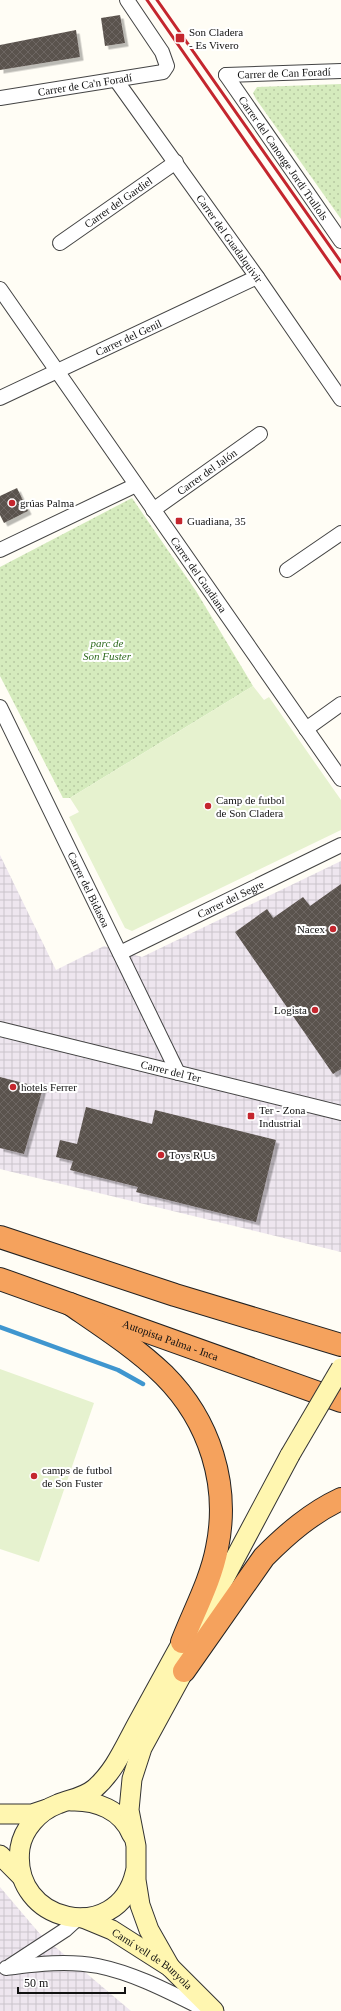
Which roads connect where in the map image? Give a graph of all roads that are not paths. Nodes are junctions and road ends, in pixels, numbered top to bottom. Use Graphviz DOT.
graph roads {
  1 [pos="127,0"];
  2 [pos="341,71"];
  3 [pos="226,75"];
  4 [pos="116,80"];
  5 [pos="0,98"];
  6 [pos="176,162"];
  7 [pos="341,241"];
  8 [pos="60,242"];
  9 [pos="257,277"];
  10 [pos="0,289"];
  11 [pos="56,370"];
  12 [pos="0,398"];
  13 [pos="341,399"];
  14 [pos="260,434"];
  15 [pos="136,485"];
  16 [pos="154,510"];
  17 [pos="341,533"];
  18 [pos="0,550"];
  19 [pos="287,570"];
  20 [pos="341,704"];
  21 [pos="0,707"];
  22 [pos="306,729"];
  23 [pos="341,779"];
  24 [pos="341,845"];
  25 [pos="120,953"];
  26 [pos="0,1029"];
  27 [pos="178,1073"];
  28 [pos="341,1113"];
  29 [pos="0,1237"];
  30 [pos="0,1279"];
  31 [pos="70,1304"];
  32 [pos="341,1345"];
  33 [pos="341,1368"];
  34 [pos="341,1401"];
  35 [pos="341,1498"];
  36 [pos="217,1592"];
  37 [pos="182,1642"];
  38 [pos="184,1671"];
  39 [pos="68,1801"];
  40 [pos="47,1809"];
  41 [pos="0,1814"];
  42 [pos="0,1855"];
  43 [pos="136,1855"];
  44 [pos="22,1877"];
  45 [pos="80,1918"];
  46 [pos="170,1967"];
  47 [pos="3,1969"];
  48 [pos="208,2011"];
  49 [pos="214,2011"];
  1 -- 4 [label="street, Carrer de Ca'n Foradí"];
  2 -- 3 [label="street, Carrer de Can Foradí"];
  3 -- 7 [label="street, Carrer del Canonge Jordi Trullols"];
  4 -- 5 [label="street, Carrer de Ca'n Foradí"];
  4 -- 6 [label="street, Carrer del Guadalquivir"];
  6 -- 8 [label="street, Carrer del Gardiel"];
  6 -- 9 [label="street, Carrer del Guadalquivir"];
  9 -- 11 [label="street, Carrer del Genil"];
  9 -- 13 [label="street, Carrer del Guadalquivir"];
  10 -- 11 [label="street"];
  11 -- 12 [label="street, Carrer del Genil"];
  11 -- 15 [label="street, Carrer del Guadiana"];
  14 -- 16 [label="street, Carrer del Jalón"];
  15 -- 16 [label="street, Carrer del Guadiana"];
  15 -- 18 [label="street"];
  16 -- 22 [label="street, Carrer del Guadiana"];
  17 -- 19 [label="street"];
  20 -- 22 [label="street"];
  21 -- 25 [label="street, Carrer del Bidasoa"];
  22 -- 23 [label="street, Carrer del Guadiana"];
  24 -- 25 [label="street, Carrer del Segre"];
  25 -- 27 [label="street, Carrer del Bidasoa"];
  26 -- 27 [label="street, Carrer del Ter"];
  27 -- 28 [label="street, Carrer del Ter"];
  29 -- 32 [label="highway"];
  30 -- 31 [label="highway, Autopista Palma - Inca"];
  31 -- 34 [label="highway, Autopista Palma - Inca"];
  31 -- 37 [label="highway"];
  33 -- 36 [label="street, bridge"];
  35 -- 38 [label="highway"];
  36 -- 37 [label="street"];
  36 -- 38 [label="street"];
  37 -- 39 [label="street"];
  38 -- 43 [label="street"];
  39 -- 40 [label="street"];
  39 -- 43 [label="street"];
  40 -- 41 [label="street"];
  40 -- 44 [label="street"];
  42 -- 44 [label="street"];
  43 -- 45 [label="street"];
  43 -- 46 [label="street"];
  44 -- 45 [label="street"];
  45 -- 46 [label="street, Camí vell de Bunyola"];
  45 -- 47 [label="street"];
  46 -- 49 [label="street, Camí vell de Bunyola"];
  47 -- 48 [label="street"];
}
